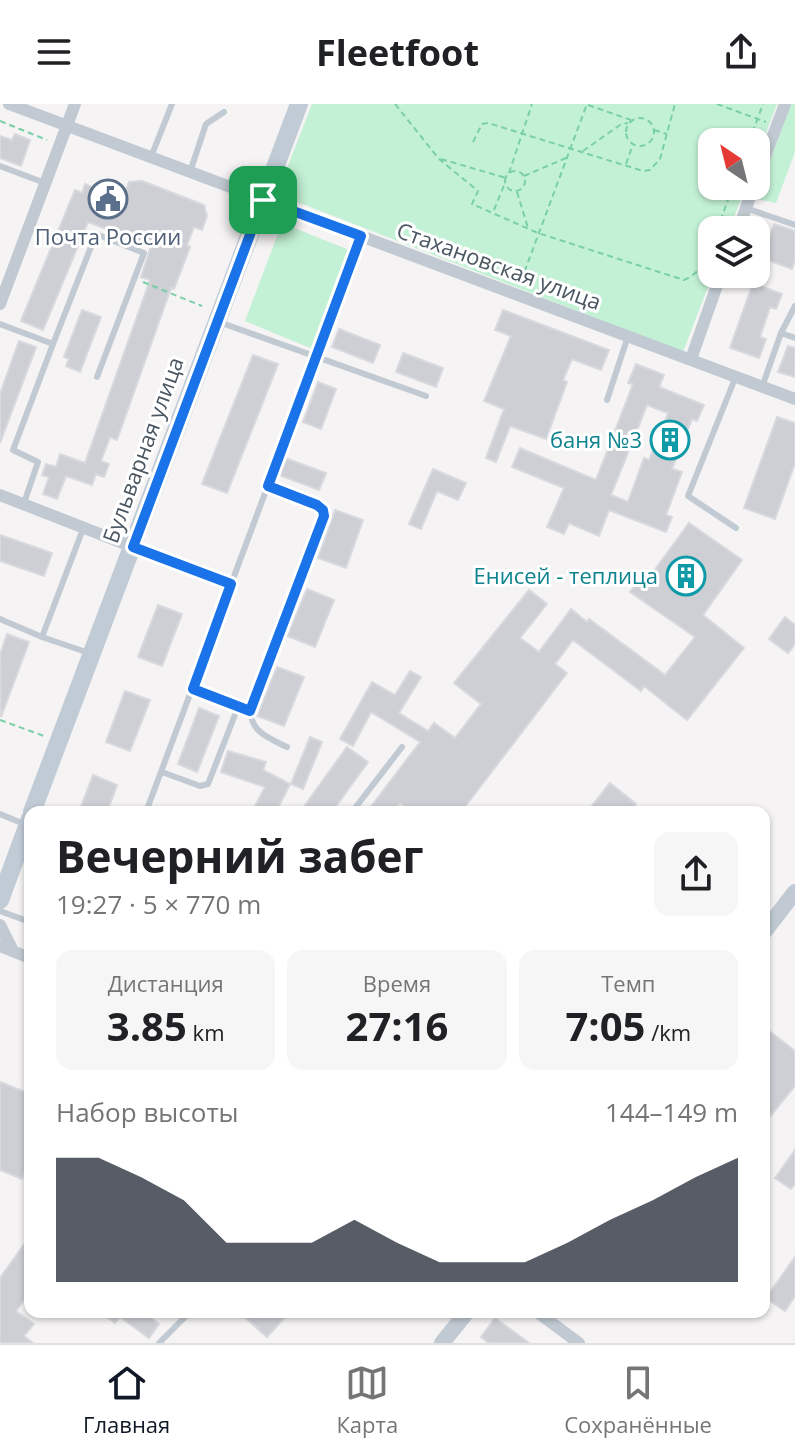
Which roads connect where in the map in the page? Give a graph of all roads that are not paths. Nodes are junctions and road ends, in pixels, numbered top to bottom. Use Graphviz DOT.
graph roads {
  1 [pos="9,104"];
  2 [pos="75,104"];
  3 [pos="172,104"];
  4 [pos="299,104"];
  5 [pos="785,104"];
  6 [pos="224,112"];
  7 [pos="67,126"];
  8 [pos="770,143"];
  9 [pos="151,157"];
  10 [pos="0,166"];
  11 [pos="190,172"];
  12 [pos="45,183"];
  13 [pos="263,200"];
  14 [pos="749,200"];
  15 [pos="746,208"];
  16 [pos="743,216"];
  17 [pos="795,225"];
  18 [pos="361,236"];
  19 [pos="716,288"];
  20 [pos="0,304"];
  21 [pos="795,306"];
  22 [pos="216,321"];
  23 [pos="0,324"];
  24 [pos="781,333"];
  25 [pos="628,336"];
  26 [pos="795,338"];
  27 [pos="53,344"];
  28 [pos="316,358"];
  29 [pos="691,359"];
  30 [pos="736,376"];
  31 [pos="97,377"];
  32 [pos="762,387"];
  33 [pos="426,396"];
  34 [pos="795,399"];
  35 [pos="607,400"];
  36 [pos="268,486"];
  37 [pos="0,495"];
  38 [pos="24,503"];
  39 [pos="83,528"];
  40 [pos="736,528"];
  41 [pos="133,547"];
  42 [pos="231,584"];
  43 [pos="0,619"];
  44 [pos="42,637"];
  45 [pos="93,654"];
  46 [pos="193,689"];
  47 [pos="238,707"];
  48 [pos="250,711"];
  49 [pos="287,747"];
  50 [pos="402,747"];
  51 [pos="162,772"];
  52 [pos="35,806"];
  53 [pos="148,806"];
  54 [pos="357,806"];
  55 [pos="0,814"];
  56 [pos="24,818"];
  57 [pos="24,835"];
  58 [pos="795,892"];
  59 [pos="0,900"];
  60 [pos="0,911"];
  61 [pos="24,920"];
  62 [pos="770,924"];
  63 [pos="0,925"];
  64 [pos="0,946"];
  65 [pos="13,951"];
  66 [pos="24,956"];
  67 [pos="184,1318"];
  68 [pos="462,1318"];
  69 [pos="545,1318"];
  70 [pos="159,1343"];
  71 [pos="442,1343"];
  72 [pos="579,1343"];
  1 -- 7 [label="street, Стахановская улица"];
  2 -- 7 [label="street"];
  3 -- 9 [label="lane"];
  4 -- 13 [label="main road, Бульварная улица"];
  5 -- 8 [label="street"];
  6 -- 11 [label="lane"];
  7 -- 9 [label="street, Стахановская улица"];
  7 -- 12 [label="street"];
  9 -- 11 [label="street, Стахановская улица"];
  10 -- 12 [label="lane"];
  11 -- 13 [label="street, Стахановская улица"];
  12 -- 20 [label="street"];
  13 -- 18 [label="street, Стахановская улица"];
  13 -- 22 [label="main road, Бульварная улица"];
  14 -- 15 [label="street"];
  15 -- 16 [label="street"];
  15 -- 17 [label="lane"];
  18 -- 25 [label="street, Стахановская улица"];
  18 -- 28 [label="lane"];
  19 -- 29 [label="street"];
  21 -- 24 [label="lane"];
  22 -- 28 [label="lane"];
  22 -- 41 [label="main road, Бульварная улица"];
  23 -- 27 [label="lane"];
  24 -- 26 [label="lane"];
  24 -- 32 [label="lane"];
  25 -- 29 [label="street, Стахановская улица"];
  25 -- 35 [label="lane"];
  27 -- 31 [label="lane"];
  27 -- 38 [label="lane"];
  28 -- 33 [label="lane"];
  28 -- 36 [label="lane"];
  29 -- 30 [label="street, Стахановская улица"];
  30 -- 32 [label="street, Стахановская улица"];
  30 -- 40 [label="lane"];
  32 -- 34 [label="street, Стахановская улица"];
  36 -- 42 [label="lane"];
  36 -- 48 [label="lane"];
  37 -- 38 [label="street"];
  38 -- 39 [label="street"];
  39 -- 41 [label="street"];
  39 -- 44 [label="lane"];
  41 -- 42 [label="lane"];
  41 -- 45 [label="main road, Бульварная улица"];
  42 -- 46 [label="lane"];
  43 -- 44 [label="lane"];
  44 -- 45 [label="lane"];
  45 -- 52 [label="main road, Бульварная улица"];
  46 -- 47 [label="lane"];
  46 -- 51 [label="lane"];
  47 -- 48 [label="lane"];
  47 -- 51 [label="lane"];
  48 -- 49 [label="lane"];
  50 -- 54 [label="lane"];
  51 -- 53 [label="lane"];
  55 -- 56 [label="lane"];
  57 -- 59 [label="main road, Бульварная улица"];
  58 -- 62 [label="street"];
  60 -- 61 [label="lane"];
  63 -- 65 [label="street"];
  64 -- 65 [label="street"];
  65 -- 66 [label="street"];
  67 -- 70 [label="lane"];
  68 -- 71 [label="street"];
  69 -- 72 [label="street"];
}
